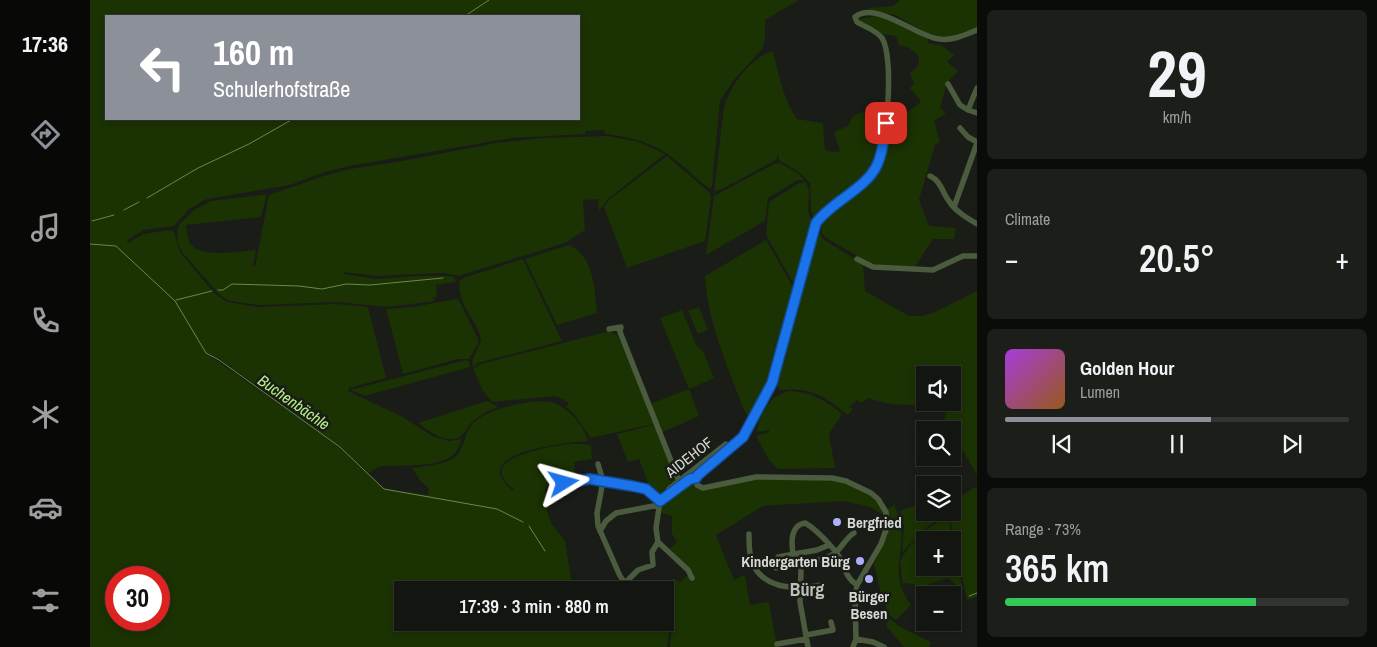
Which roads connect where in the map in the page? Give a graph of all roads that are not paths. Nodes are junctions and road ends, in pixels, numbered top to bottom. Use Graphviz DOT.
graph roads {
  1 [pos="977,30"];
  2 [pos="948,84"];
  3 [pos="977,88"];
  4 [pos="968,110"];
  5 [pos="977,113"];
  6 [pos="960,128"];
  7 [pos="977,143"];
  8 [pos="930,176"];
  9 [pos="954,207"];
  10 [pos="977,224"];
  11 [pos="977,256"];
  12 [pos="857,259"];
  13 [pos="622,337"];
  14 [pos="731,448"];
  15 [pos="598,464"];
  16 [pos="696,478"];
  17 [pos="603,481"];
  18 [pos="679,481"];
  19 [pos="564,483"];
  20 [pos="666,496"];
  21 [pos="659,503"];
  22 [pos="600,531"];
  23 [pos="854,533"];
  24 [pos="749,534"];
  25 [pos="658,542"];
  26 [pos="829,545"];
  27 [pos="836,552"];
  28 [pos="796,553"];
  29 [pos="801,564"];
  30 [pos="776,568"];
  31 [pos="692,578"];
  32 [pos="822,585"];
  33 [pos="857,585"];
  34 [pos="800,588"];
  35 [pos="831,622"];
  36 [pos="806,637"];
  37 [pos="856,639"];
  38 [pos="777,644"];
  39 [pos="808,647"];
  40 [pos="853,647"];
  41 [pos="884,647"];
  1 -- 14 [label="street"];
  2 -- 4 [label="street"];
  3 -- 4 [label="street"];
  4 -- 5 [label="street"];
  6 -- 7 [label="street"];
  7 -- 9 [label="street"];
  8 -- 9 [label="street"];
  9 -- 10 [label="street"];
  11 -- 12 [label="street"];
  13 -- 18 [label="street"];
  14 -- 16 [label="street"];
  14 -- 18 [label="street, AIDEHOF"];
  15 -- 17 [label="street"];
  16 -- 20 [label="street"];
  16 -- 33 [label="street"];
  17 -- 19 [label="street"];
  17 -- 21 [label="street"];
  17 -- 22 [label="street"];
  18 -- 20 [label="street, AIDEHOF"];
  20 -- 21 [label="street"];
  21 -- 22 [label="street"];
  21 -- 25 [label="street"];
  22 -- 25 [label="street"];
  23 -- 27 [label="street"];
  24 -- 34 [label="street"];
  25 -- 31 [label="street"];
  26 -- 27 [label="street"];
  26 -- 28 [label="street"];
  26 -- 28 [label="street"];
  27 -- 29 [label="street"];
  27 -- 33 [label="street"];
  28 -- 29 [label="street"];
  28 -- 30 [label="street"];
  29 -- 34 [label="street"];
  32 -- 34 [label="street"];
  33 -- 37 [label="street"];
  34 -- 36 [label="street"];
  35 -- 36 [label="street"];
  36 -- 38 [label="street"];
  36 -- 39 [label="street"];
  37 -- 40 [label="street"];
  37 -- 41 [label="street"];
}
